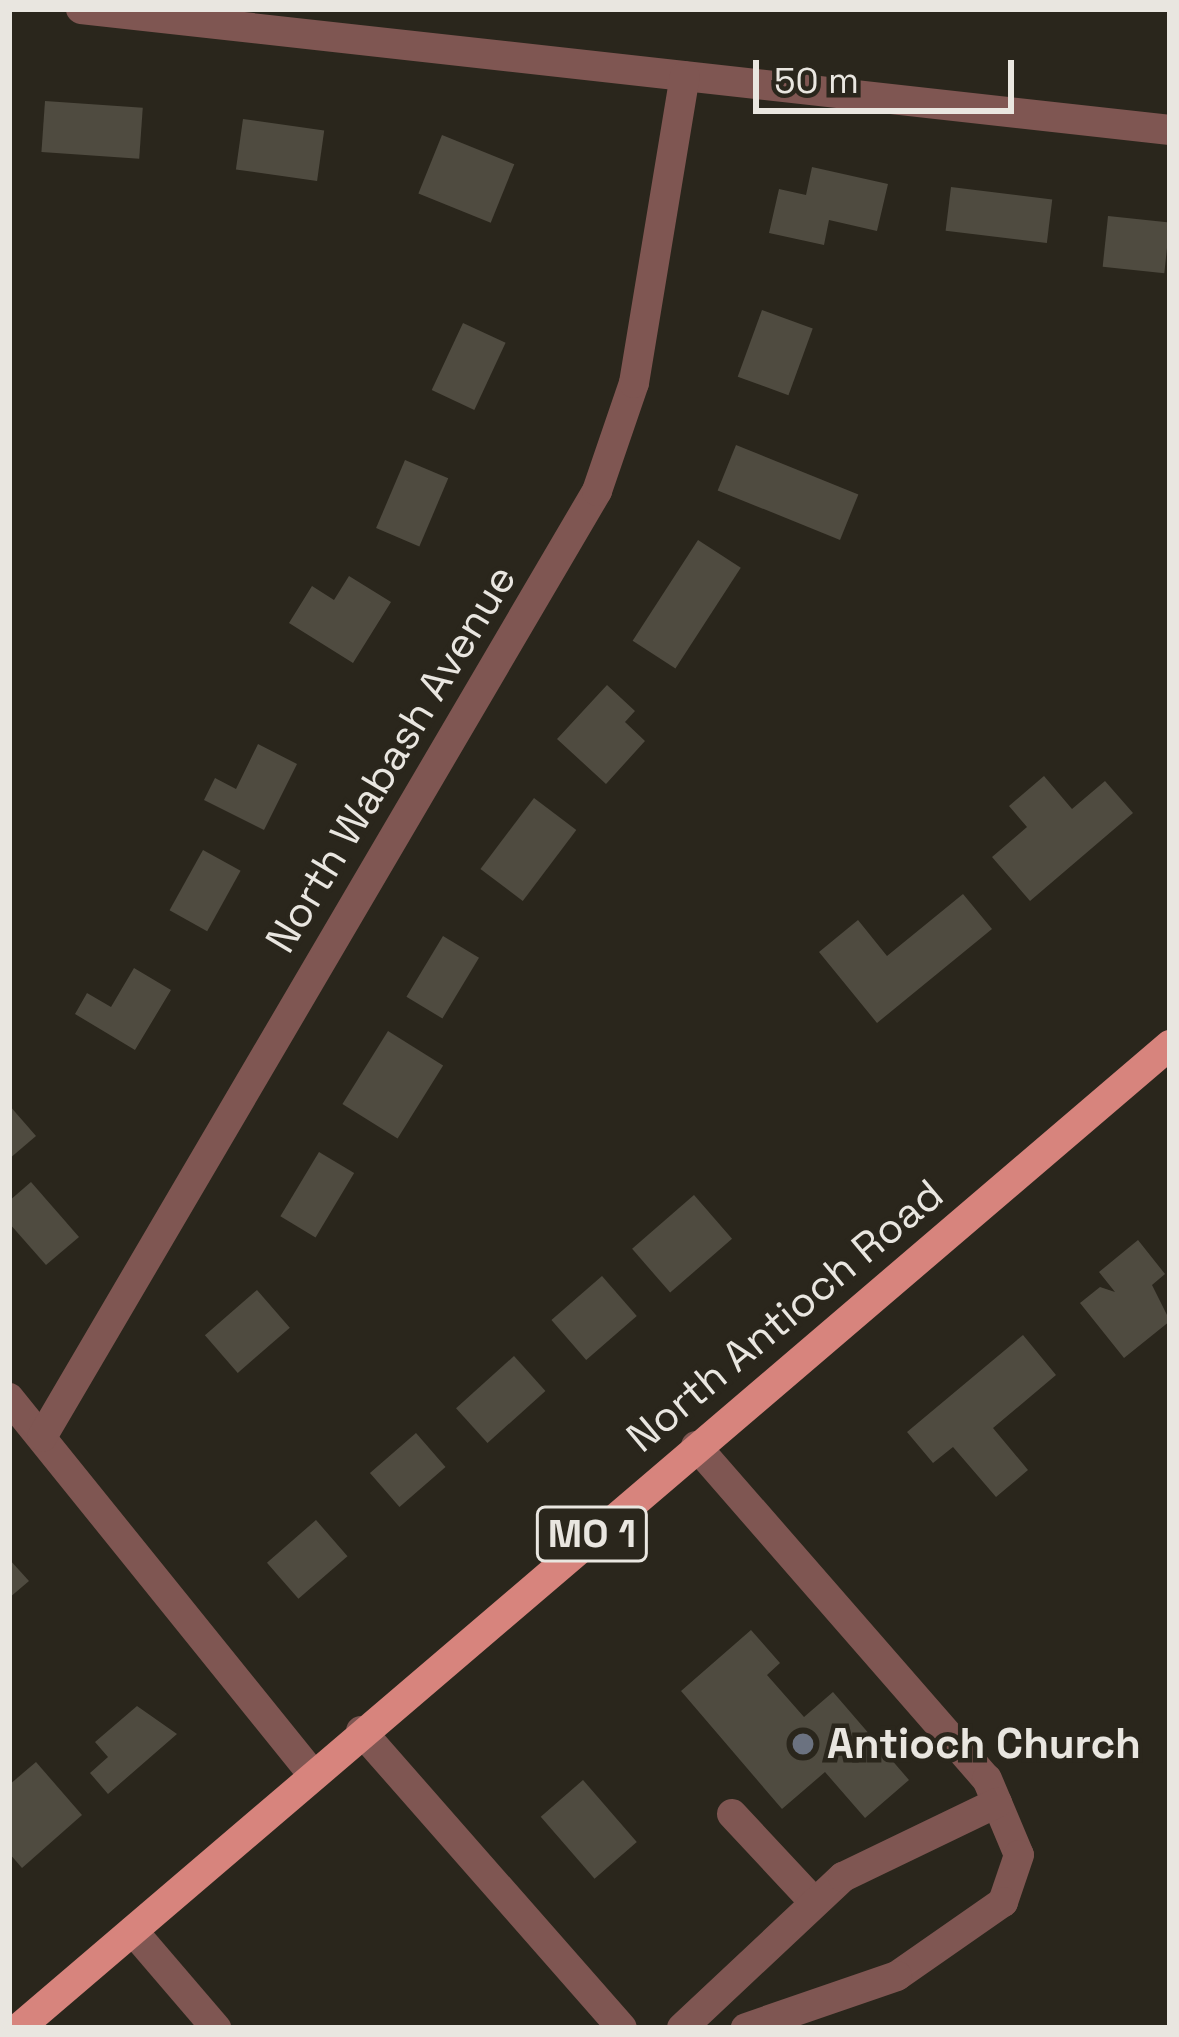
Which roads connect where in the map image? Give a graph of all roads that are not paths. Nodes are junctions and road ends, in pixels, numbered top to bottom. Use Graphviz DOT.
graph roads {
  1 [pos="81,9"];
  2 [pos="685,76"];
  3 [pos="1170,130"];
  4 [pos="1170,1046"];
  5 [pos="9,1397"];
  6 [pos="41,1437"];
  7 [pos="696,1446"];
  8 [pos="361,1731"];
  9 [pos="312,1774"];
  10 [pos="997,1803"];
  11 [pos="732,1814"];
  12 [pos="813,1900"];
  13 [pos="133,1930"];
  14 [pos="19,2028"];
  15 [pos="216,2028"];
  16 [pos="622,2028"];
  17 [pos="682,2028"];
  18 [pos="746,2028"];
  1 -- 2 [label="street"];
  2 -- 3 [label="street"];
  2 -- 6 [label="street, North Wabash Avenue"];
  4 -- 7 [label="main road, North Antioch Road / MO 1"];
  5 -- 6 [label="street"];
  6 -- 9 [label="street"];
  7 -- 8 [label="main road, North Antioch Road / MO 1"];
  7 -- 10 [label="street"];
  8 -- 9 [label="main road, North Antioch Road / MO 1"];
  8 -- 16 [label="street"];
  9 -- 13 [label="main road, North Antioch Road / MO 1"];
  10 -- 12 [label="street"];
  10 -- 18 [label="street"];
  11 -- 12 [label="street"];
  12 -- 17 [label="street"];
  13 -- 14 [label="main road, North Antioch Road / MO 1"];
  13 -- 15 [label="street"];
}
